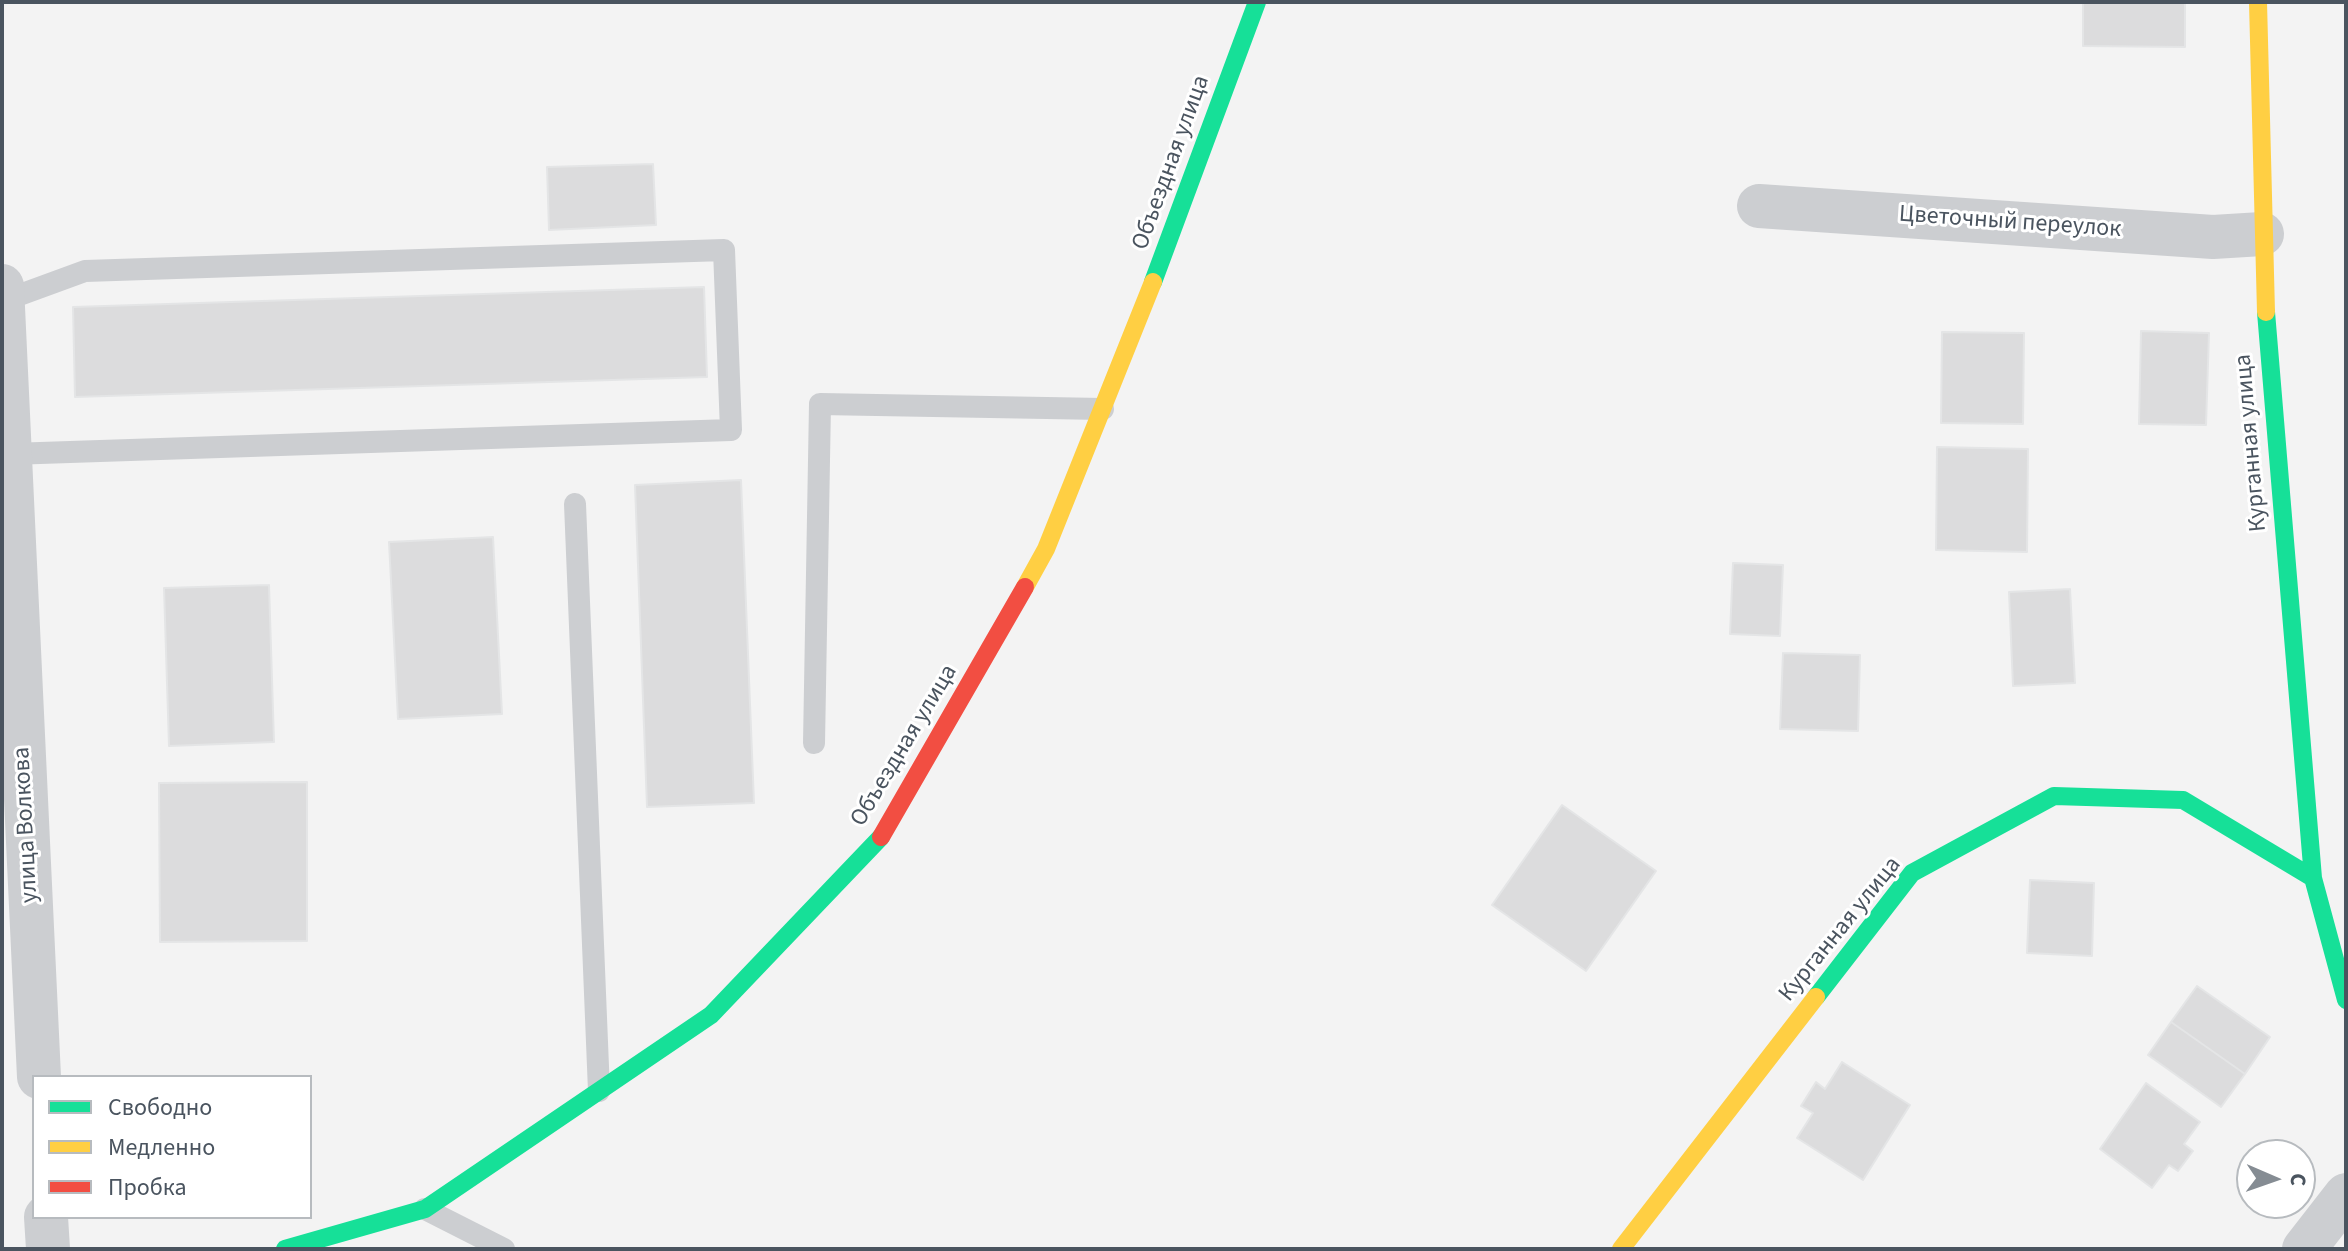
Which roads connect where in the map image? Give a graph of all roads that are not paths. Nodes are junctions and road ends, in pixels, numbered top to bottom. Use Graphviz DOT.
graph roads {
  1 [pos="1257,2"];
  2 [pos="2258,2"];
  3 [pos="1759,206"];
  4 [pos="2262,234"];
  5 [pos="2,286"];
  6 [pos="3,301"];
  7 [pos="1103,409"];
  8 [pos="10,454"];
  9 [pos="575,504"];
  10 [pos="814,743"];
  11 [pos="2313,878"];
  12 [pos="2346,1000"];
  13 [pos="39,1075"];
  14 [pos="599,1091"];
  15 [pos="2346,1195"];
  16 [pos="425,1209"];
  17 [pos="46,1219"];
  18 [pos="48,1249"];
  19 [pos="285,1249"];
  20 [pos="504,1249"];
  21 [pos="1621,1249"];
  22 [pos="2304,1249"];
  1 -- 7 [label="street, Объездная улица"];
  2 -- 4 [label="street, Курганная улица"];
  3 -- 4 [label="street, Цветочный переулок"];
  4 -- 11 [label="street, Курганная улица"];
  5 -- 6 [label="street, улица Волкова"];
  6 -- 8 [label="street, улица Волкова"];
  6 -- 8 [label="lane"];
  7 -- 10 [label="lane"];
  7 -- 14 [label="street, Объездная улица"];
  8 -- 13 [label="street, улица Волкова"];
  9 -- 14 [label="lane"];
  11 -- 12 [label="street, Курганная улица"];
  11 -- 21 [label="street, Курганная улица"];
  14 -- 16 [label="street, Объездная улица"];
  15 -- 22 [label="street"];
  16 -- 19 [label="street, Объездная улица"];
  16 -- 20 [label="lane"];
  17 -- 18 [label="street"];
}
